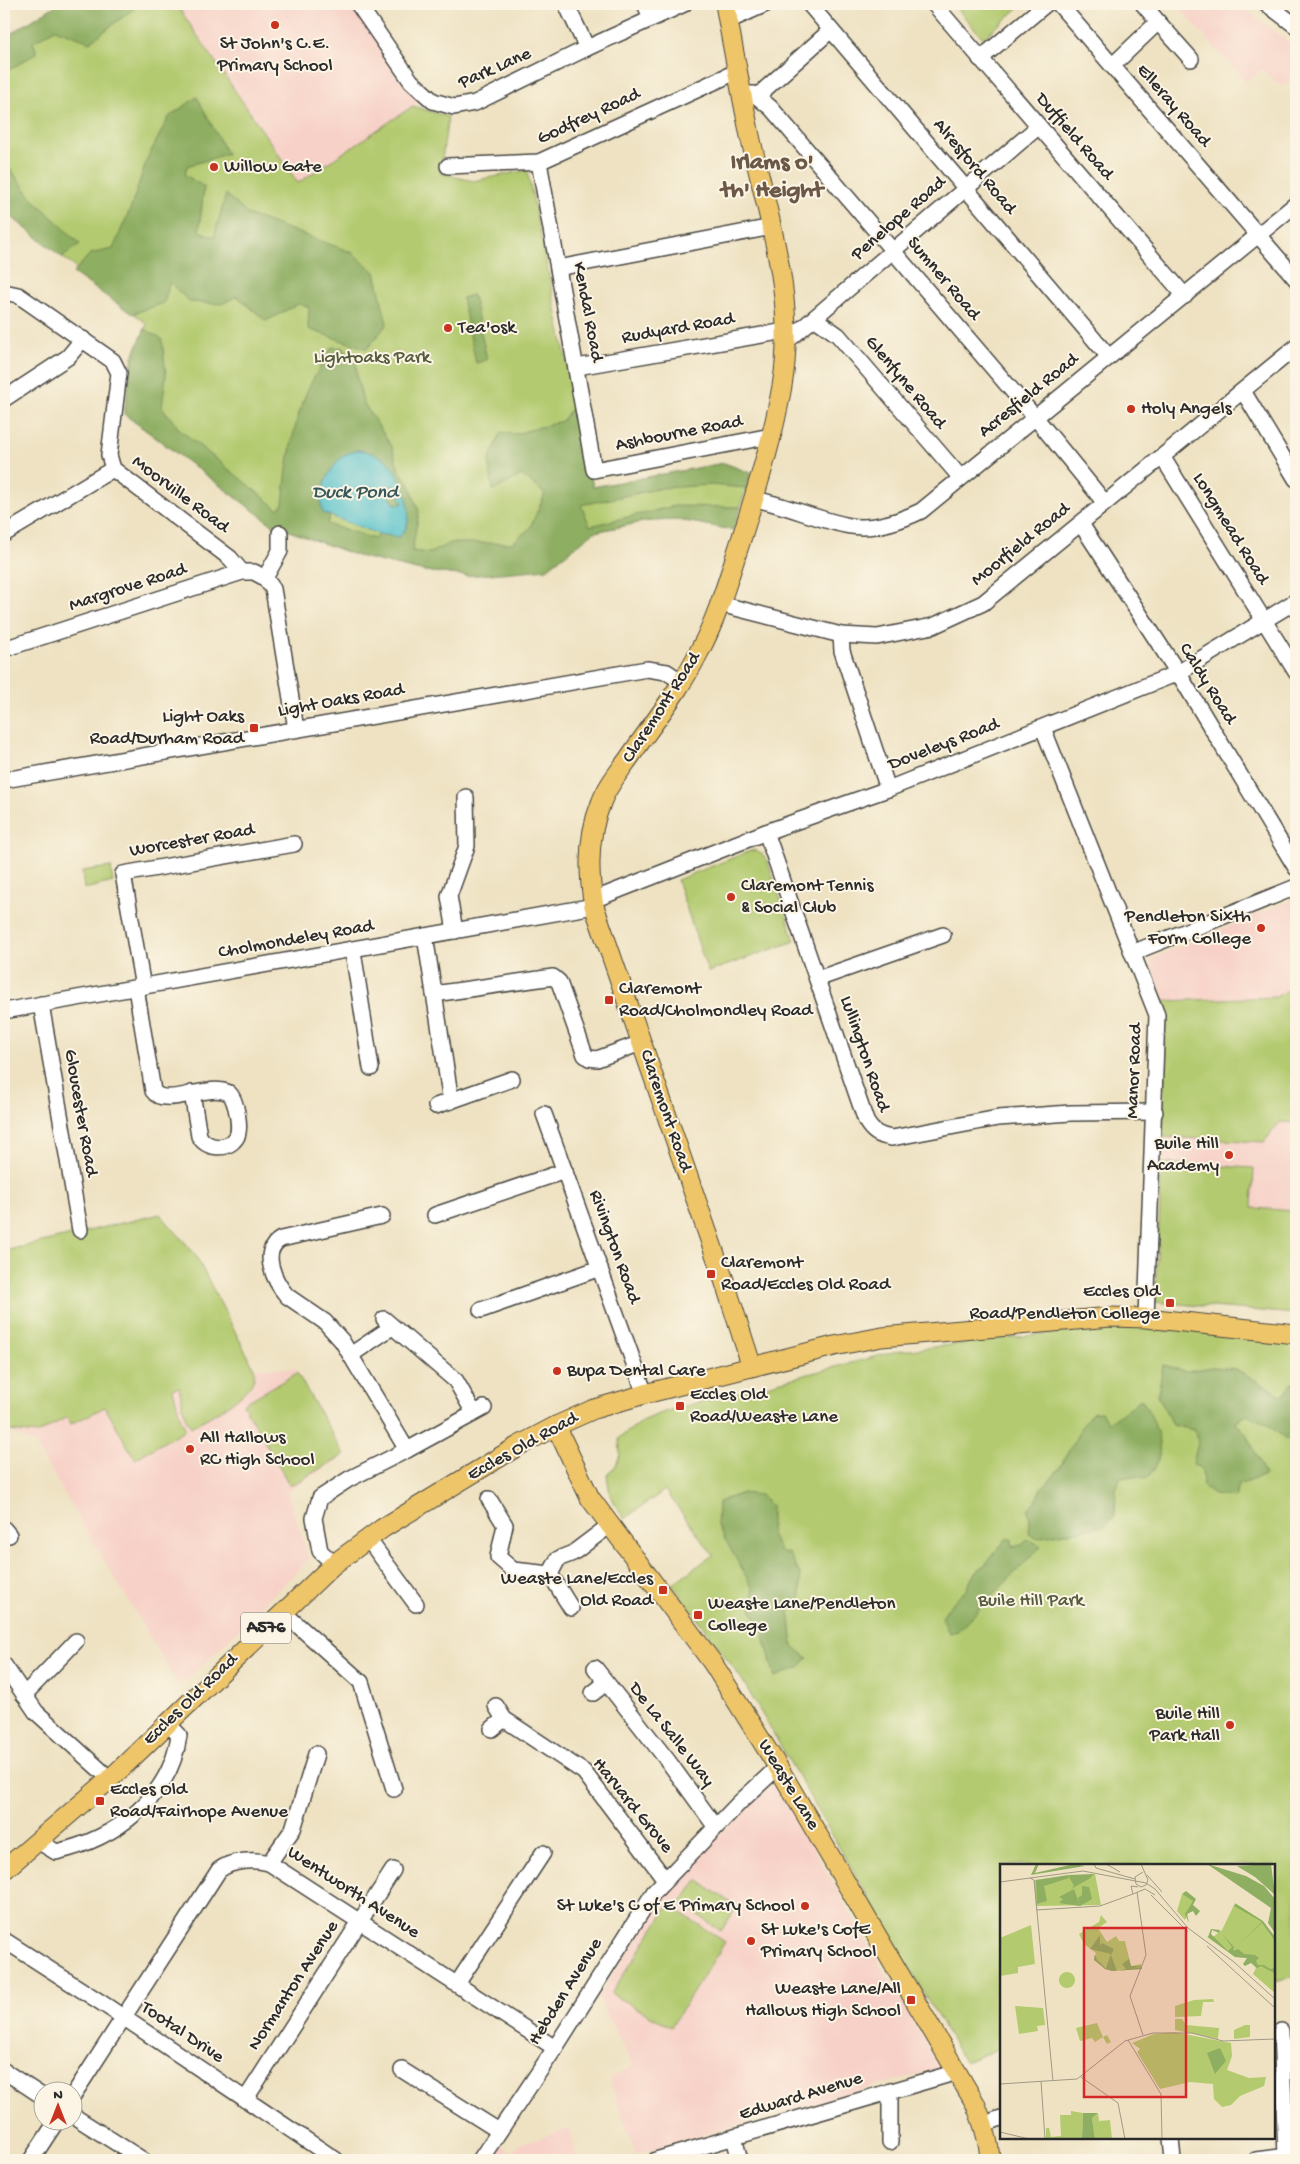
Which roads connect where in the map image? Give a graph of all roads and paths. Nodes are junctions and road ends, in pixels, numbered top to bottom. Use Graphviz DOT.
graph roads {
  1 [pos="358,4"];
  2 [pos="566,4"];
  3 [pos="645,4"];
  4 [pos="684,4"];
  5 [pos="766,4"];
  6 [pos="809,4"];
  7 [pos="934,4"];
  8 [pos="1046,4"];
  9 [pos="1059,4"];
  10 [pos="1143,4"];
  11 [pos="1267,4"];
  12 [pos="727,12"];
  13 [pos="652,18"];
  14 [pos="1158,22"];
  15 [pos="1296,26"];
  16 [pos="831,30"];
  17 [pos="587,48"];
  18 [pos="980,59"];
  19 [pos="1191,59"];
  20 [pos="1112,66"];
  21 [pos="738,71"];
  22 [pos="751,96"];
  23 [pos="1039,126"];
  24 [pos="539,162"];
  25 [pos="448,166"];
  26 [pos="966,188"];
  27 [pos="1296,204"];
  28 [pos="772,227"];
  29 [pos="1258,234"];
  30 [pos="893,251"];
  31 [pos="558,268"];
  32 [pos="1296,280"];
  33 [pos="4,292"];
  34 [pos="1185,296"];
  35 [pos="814,318"];
  36 [pos="786,336"];
  37 [pos="83,339"];
  38 [pos="1296,347"];
  39 [pos="1109,356"];
  40 [pos="577,367"];
  41 [pos="1243,392"];
  42 [pos="4,399"];
  43 [pos="1035,417"];
  44 [pos="771,436"];
  45 [pos="1162,458"];
  46 [pos="113,468"];
  47 [pos="594,470"];
  48 [pos="961,478"];
  49 [pos="1296,479"];
  50 [pos="754,499"];
  51 [pos="1105,503"];
  52 [pos="1081,524"];
  53 [pos="280,532"];
  54 [pos="4,534"];
  55 [pos="242,572"];
  56 [pos="265,578"];
  57 [pos="1296,601"];
  58 [pos="720,604"];
  59 [pos="1264,620"];
  60 [pos="842,635"];
  61 [pos="4,649"];
  62 [pos="1296,672"];
  63 [pos="1178,673"];
  64 [pos="682,682"];
  65 [pos="1043,728"];
  66 [pos="296,729"];
  67 [pos="4,780"];
  68 [pos="888,788"];
  69 [pos="466,797"];
  70 [pos="766,832"];
  71 [pos="294,844"];
  72 [pos="1296,868"];
  73 [pos="1296,887"];
  74 [pos="594,903"];
  75 [pos="454,931"];
  76 [pos="943,935"];
  77 [pos="424,936"];
  78 [pos="353,950"];
  79 [pos="1132,953"];
  80 [pos="817,979"];
  81 [pos="140,987"];
  82 [pos="434,994"];
  83 [pos="41,1004"];
  84 [pos="4,1010"];
  85 [pos="640,1043"];
  86 [pos="372,1068"];
  87 [pos="512,1079"];
  88 [pos="192,1093"];
  89 [pos="451,1101"];
  90 [pos="436,1106"];
  91 [pos="1155,1112"];
  92 [pos="544,1114"];
  93 [pos="565,1171"];
  94 [pos="434,1215"];
  95 [pos="382,1216"];
  96 [pos="80,1230"];
  97 [pos="600,1268"];
  98 [pos="481,1310"];
  99 [pos="1146,1318"];
  100 [pos="1296,1334"];
  101 [pos="352,1354"];
  102 [pos="752,1366"];
  103 [pos="645,1394"];
  104 [pos="556,1426"];
  105 [pos="407,1450"];
  106 [pos="488,1499"];
  107 [pos="610,1525"];
  108 [pos="368,1539"];
  109 [pos="334,1564"];
  110 [pos="550,1574"];
  111 [pos="416,1604"];
  112 [pos="571,1608"];
  113 [pos="283,1612"];
  114 [pos="76,1641"];
  115 [pos="4,1665"];
  116 [pos="595,1668"];
  117 [pos="606,1683"];
  118 [pos="592,1693"];
  119 [pos="24,1695"];
  120 [pos="496,1706"];
  121 [pos="504,1719"];
  122 [pos="167,1723"];
  123 [pos="492,1729"];
  124 [pos="316,1754"];
  125 [pos="778,1766"];
  126 [pos="110,1779"];
  127 [pos="394,1789"];
  128 [pos="716,1826"];
  129 [pos="38,1841"];
  130 [pos="543,1853"];
  131 [pos="269,1863"];
  132 [pos="4,1870"];
  133 [pos="393,1870"];
  134 [pos="664,1878"];
  135 [pos="359,1921"];
  136 [pos="4,1940"];
  137 [pos="458,1984"];
  138 [pos="125,2018"];
  139 [pos="1281,2031"];
  140 [pos="555,2048"];
  141 [pos="402,2070"];
  142 [pos="4,2071"];
  143 [pos="957,2072"];
  144 [pos="82,2082"];
  145 [pos="32,2089"];
  146 [pos="890,2091"];
  147 [pos="245,2100"];
  148 [pos="82,2121"];
  149 [pos="992,2121"];
  150 [pos="499,2131"];
  151 [pos="49,2132"];
  152 [pos="734,2138"];
  153 [pos="1171,2139"];
  154 [pos="890,2142"];
  155 [pos="1291,2156"];
  156 [pos="31,2160"];
  157 [pos="143,2160"];
  158 [pos="336,2160"];
  159 [pos="480,2160"];
  160 [pos="656,2160"];
  161 [pos="740,2160"];
  162 [pos="990,2160"];
  163 [pos="1173,2160"];
  164 [pos="1256,2160"];
  1 -- 17 [label="street, Park Lane"];
  2 -- 17 [label="street"];
  3 -- 13 [label="street"];
  4 -- 13 [label="street, Park Lane"];
  5 -- 12 [label="street"];
  6 -- 16 [label="street, Alresford Road"];
  7 -- 18 [label="street, Duffield Road"];
  8 -- 18 [label="street"];
  9 -- 20 [label="street, Elleray Road"];
  10 -- 14 [label="street"];
  11 -- 15 [label="street"];
  12 -- 21 [label="main road, Claremont Road"];
  13 -- 17 [label="street, Park Lane"];
  14 -- 19 [label="street"];
  14 -- 20 [label="street"];
  16 -- 22 [label="street"];
  16 -- 26 [label="street, Alresford Road"];
  18 -- 23 [label="street, Duffield Road"];
  20 -- 29 [label="street, Elleray Road"];
  21 -- 22 [label="main road, Claremont Road"];
  21 -- 24 [label="street, Godfrey Road"];
  22 -- 28 [label="main road, Claremont Road"];
  22 -- 30 [label="street, Sumner Road"];
  23 -- 26 [label="street, Penelope Road"];
  23 -- 34 [label="street, Duffield Road"];
  24 -- 25 [label="street, Godfrey Road"];
  24 -- 31 [label="street, Kendal Road"];
  26 -- 30 [label="street, Penelope Road"];
  26 -- 39 [label="street, Alresford Road"];
  27 -- 29 [label="street, Acresfield Road"];
  28 -- 31 [label="street"];
  28 -- 36 [label="main road, Claremont Road"];
  29 -- 32 [label="street, Elleray Road"];
  29 -- 34 [label="street, Acresfield Road"];
  30 -- 35 [label="street, Penelope Road"];
  30 -- 43 [label="street, Sumner Road"];
  31 -- 40 [label="street, Kendal Road"];
  33 -- 37 [label="street, Moorville Road"];
  34 -- 39 [label="street, Acresfield Road"];
  35 -- 36 [label="street, Penelope Road"];
  35 -- 48 [label="street, Glenfyne Road"];
  36 -- 40 [label="street, Rudyard Road"];
  36 -- 44 [label="main road, Claremont Road"];
  37 -- 42 [label="street"];
  37 -- 46 [label="street, Moorville Road"];
  38 -- 41 [label="street, Moorfield Road"];
  39 -- 43 [label="street, Acresfield Road"];
  40 -- 47 [label="street, Kendal Road"];
  41 -- 45 [label="street, Moorfield Road"];
  41 -- 49 [label="street"];
  43 -- 48 [label="street, Acresfield Road"];
  43 -- 51 [label="street, Sumner Road"];
  44 -- 47 [label="street, Ashbourne Road"];
  44 -- 50 [label="main road, Claremont Road"];
  45 -- 51 [label="street, Moorfield Road"];
  45 -- 59 [label="street, Longmead Road"];
  46 -- 54 [label="street"];
  46 -- 55 [label="street, Moorville Road"];
  48 -- 50 [label="street, Acresfield Road"];
  50 -- 58 [label="main road, Claremont Road"];
  51 -- 52 [label="street, Moorfield Road"];
  52 -- 60 [label="street, Moorfield Road"];
  52 -- 63 [label="street, Caldy Road"];
  53 -- 56 [label="street"];
  55 -- 56 [label="street"];
  55 -- 61 [label="street, Margrove Road"];
  56 -- 66 [label="street"];
  57 -- 59 [label="street, Doveleys Road"];
  58 -- 60 [label="street, Moorfield Road"];
  58 -- 64 [label="main road, Claremont Road"];
  59 -- 62 [label="street, Longmead Road"];
  59 -- 63 [label="street, Doveleys Road"];
  60 -- 68 [label="street"];
  63 -- 65 [label="street, Doveleys Road"];
  63 -- 72 [label="street, Caldy Road"];
  64 -- 66 [label="street, Light Oaks Road"];
  64 -- 74 [label="main road, Claremont Road"];
  65 -- 68 [label="street, Doveleys Road"];
  65 -- 79 [label="street, Manor Road"];
  66 -- 67 [label="street, Light Oaks Road"];
  68 -- 70 [label="street, Doveleys Road"];
  69 -- 75 [label="street"];
  70 -- 74 [label="street, Doveleys Road"];
  70 -- 80 [label="street, Lullington Road"];
  71 -- 81 [label="street, Worcester Road"];
  73 -- 79 [label="street"];
  74 -- 75 [label="street, Cholmondeley Road"];
  74 -- 85 [label="main road, Claremont Road"];
  75 -- 77 [label="street, Cholmondeley Road"];
  76 -- 80 [label="street"];
  77 -- 78 [label="street, Cholmondeley Road"];
  77 -- 82 [label="street"];
  78 -- 81 [label="street, Cholmondeley Road"];
  78 -- 86 [label="street"];
  79 -- 91 [label="street, Manor Road"];
  80 -- 91 [label="street, Lullington Road"];
  81 -- 83 [label="street, Cholmondeley Road"];
  81 -- 88 [label="street"];
  82 -- 85 [label="street"];
  82 -- 89 [label="street"];
  83 -- 84 [label="street, Cholmondeley Road"];
  83 -- 96 [label="street, Gloucester Road"];
  85 -- 102 [label="main road, Claremont Road"];
  87 -- 89 [label="street"];
  89 -- 90 [label="street"];
  91 -- 99 [label="street, Manor Road"];
  92 -- 93 [label="street, Rivington Road"];
  93 -- 94 [label="street"];
  93 -- 97 [label="street, Rivington Road"];
  95 -- 101 [label="street"];
  97 -- 98 [label="street"];
  97 -- 103 [label="street, Rivington Road"];
  99 -- 100 [label="main road, Eccles Old Road / A576"];
  99 -- 102 [label="main road, Eccles Old Road / A576"];
  101 -- 105 [label="street"];
  101 -- 105 [label="street"];
  102 -- 103 [label="main road, Eccles Old Road / A576"];
  103 -- 104 [label="main road, Eccles Old Road / A576"];
  104 -- 107 [label="main road, Weaste Lane"];
  104 -- 108 [label="main road, Eccles Old Road / A576"];
  105 -- 109 [label="street"];
  106 -- 110 [label="street"];
  107 -- 110 [label="street"];
  107 -- 125 [label="main road, Weaste Lane"];
  108 -- 109 [label="main road, Eccles Old Road / A576"];
  108 -- 111 [label="street"];
  109 -- 113 [label="main road, Eccles Old Road / A576"];
  110 -- 112 [label="street"];
  113 -- 122 [label="main road, Eccles Old Road / A576"];
  113 -- 127 [label="street"];
  114 -- 119 [label="street"];
  115 -- 119 [label="street"];
  116 -- 117 [label="street, De La Salle Way"];
  117 -- 118 [label="street"];
  117 -- 128 [label="street, De La Salle Way"];
  119 -- 126 [label="street"];
  120 -- 121 [label="street, Harvard Grove"];
  121 -- 123 [label="street"];
  121 -- 134 [label="street, Harvard Grove"];
  122 -- 126 [label="main road, Eccles Old Road / A576"];
  122 -- 129 [label="street"];
  124 -- 131 [label="street"];
  125 -- 128 [label="street, Hebden Avenue"];
  125 -- 143 [label="main road, Weaste Lane"];
  126 -- 129 [label="main road, Eccles Old Road / A576"];
  128 -- 134 [label="street, Hebden Avenue"];
  129 -- 132 [label="main road, Eccles Old Road / A576"];
  130 -- 137 [label="street"];
  131 -- 135 [label="street, Wentworth Avenue"];
  131 -- 138 [label="street, Wentworth Avenue"];
  133 -- 135 [label="street, Normanton Avenue"];
  134 -- 140 [label="street, Hebden Avenue"];
  135 -- 137 [label="street, Wentworth Avenue"];
  135 -- 147 [label="street, Normanton Avenue"];
  136 -- 138 [label="street, Tootal Drive"];
  137 -- 140 [label="street, Wentworth Avenue"];
  138 -- 144 [label="street, Wentworth Avenue"];
  138 -- 147 [label="street, Tootal Drive"];
  139 -- 155 [label="street"];
  140 -- 150 [label="street, Hebden Avenue"];
  141 -- 150 [label="street"];
  142 -- 145 [label="street"];
  143 -- 146 [label="street, Edward Avenue"];
  143 -- 149 [label="main road, Weaste Lane"];
  146 -- 152 [label="street, Edward Avenue"];
  146 -- 154 [label="street"];
  147 -- 158 [label="street, Tootal Drive"];
  148 -- 157 [label="street"];
  149 -- 162 [label="main road, Weaste Lane"];
  150 -- 159 [label="street, Hebden Avenue"];
  151 -- 156 [label="street"];
  152 -- 160 [label="street, Edward Avenue"];
  152 -- 161 [label="street"];
  153 -- 163 [label="street"];
  155 -- 164 [label="street"];
}
